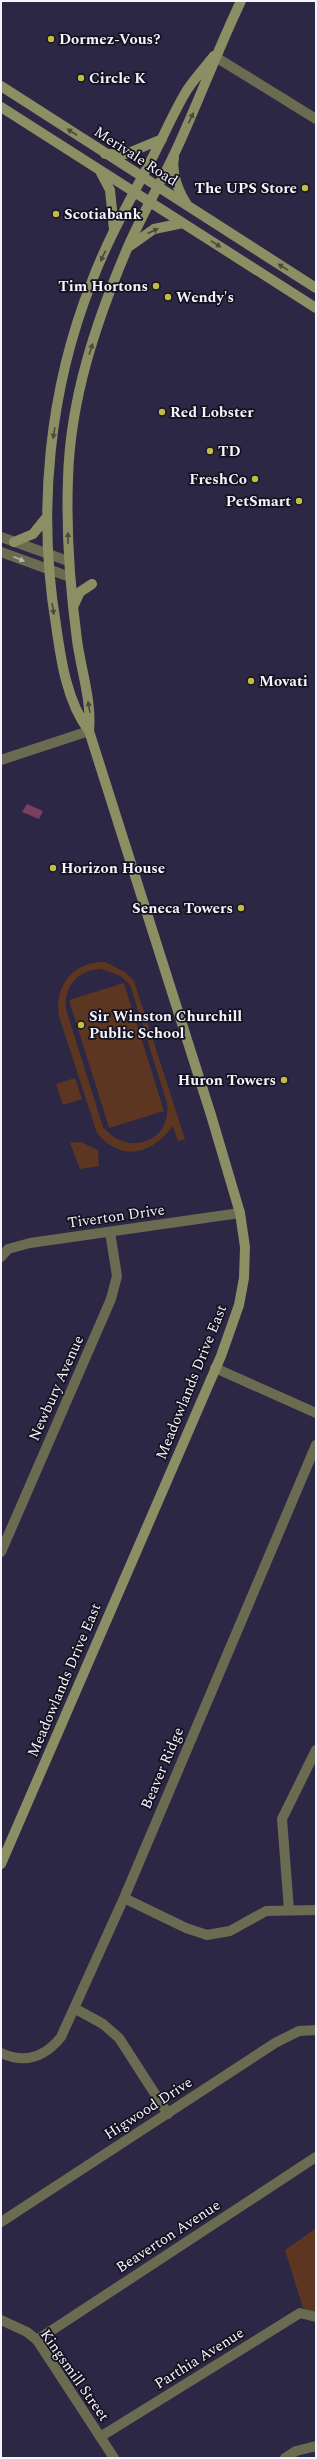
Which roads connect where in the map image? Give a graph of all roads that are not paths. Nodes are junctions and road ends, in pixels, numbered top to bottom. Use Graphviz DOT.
graph roads {
  1 [pos="240,1"];
  2 [pos="214,56"];
  3 [pos="1,86"];
  4 [pos="1,107"];
  5 [pos="316,119"];
  6 [pos="162,139"];
  7 [pos="104,154"];
  8 [pos="174,154"];
  9 [pos="100,171"];
  10 [pos="142,178"];
  11 [pos="157,188"];
  12 [pos="134,192"];
  13 [pos="150,202"];
  14 [pos="190,209"];
  15 [pos="183,223"];
  16 [pos="115,232"];
  17 [pos="127,248"];
  18 [pos="316,288"];
  19 [pos="316,308"];
  20 [pos="46,518"];
  21 [pos="1,538"];
  22 [pos="14,542"];
  23 [pos="1,552"];
  24 [pos="47,554"];
  25 [pos="68,561"];
  26 [pos="49,570"];
  27 [pos="70,577"];
  28 [pos="92,584"];
  29 [pos="73,608"];
  30 [pos="89,731"];
  31 [pos="1,760"];
  32 [pos="240,1213"];
  33 [pos="110,1232"];
  34 [pos="1,1257"];
  35 [pos="215,1368"];
  36 [pos="316,1413"];
  37 [pos="316,1445"];
  38 [pos="1,1552"];
  39 [pos="315,1755"];
  40 [pos="1,1864"];
  41 [pos="124,1898"];
  42 [pos="289,1910"];
  43 [pos="316,1910"];
  44 [pos="74,2008"];
  45 [pos="316,2030"];
  46 [pos="1,2052"];
  47 [pos="168,2114"];
  48 [pos="316,2156"];
  49 [pos="1,2222"];
  50 [pos="316,2317"];
  51 [pos="1,2320"];
  52 [pos="37,2340"];
  53 [pos="100,2437"];
  54 [pos="316,2446"];
  55 [pos="114,2458"];
  56 [pos="285,2458"];
  1 -- 2 [label="main road"];
  2 -- 5 [label="street"];
  2 -- 6 [label="main road, Meadowlands Drive East"];
  8 -- 2 [label="main road, Meadowlands Drive East, one-way"];
  7 -- 3 [label="main road, Merivale Road, one-way"];
  4 -- 9 [label="main road, Merivale Road"];
  6 -- 7 [label="main road"];
  6 -- 10 [label="main road, Meadowlands Drive East"];
  7 -- 10 [label="main road, Merivale Road"];
  8 -- 11 [label="main road, Meadowlands Drive East"];
  8 -- 14 [label="main road"];
  9 -- 12 [label="main road, Merivale Road"];
  9 -- 16 [label="main road"];
  10 -- 11 [label="main road, Merivale Road"];
  10 -- 12 [label="main road, Meadowlands Drive East"];
  11 -- 13 [label="main road, Meadowlands Drive East"];
  11 -- 14 [label="main road, Merivale Road"];
  12 -- 13 [label="main road, Merivale Road"];
  12 -- 16 [label="main road, Meadowlands Drive East"];
  13 -- 15 [label="main road, Merivale Road"];
  13 -- 17 [label="main road, Meadowlands Drive East"];
  18 -- 14 [label="main road, Merivale Road, one-way"];
  17 -- 15 [label="main road, one-way"];
  15 -- 19 [label="main road, Merivale Road, one-way"];
  16 -- 20 [label="main road, Meadowlands Drive East, one-way"];
  25 -- 17 [label="main road, Meadowlands Drive East, one-way"];
  20 -- 22 [label="main road"];
  20 -- 24 [label="main road, Meadowlands Drive East"];
  21 -- 22 [label="street"];
  22 -- 24 [label="street"];
  23 -- 26 [label="street, one-way"];
  24 -- 25 [label="street"];
  24 -- 26 [label="main road, Meadowlands Drive East"];
  25 -- 27 [label="main road, Meadowlands Drive East"];
  26 -- 27 [label="street"];
  26 -- 30 [label="main road, Meadowlands Drive East, one-way"];
  27 -- 29 [label="main road, Meadowlands Drive East"];
  28 -- 29 [label="main road"];
  30 -- 29 [label="main road, Meadowlands Drive East, one-way"];
  30 -- 31 [label="street"];
  30 -- 32 [label="main road, Meadowlands Drive East"];
  32 -- 33 [label="street, Tiverton Drive"];
  32 -- 35 [label="main road, Meadowlands Drive East"];
  33 -- 34 [label="street, Tiverton Drive"];
  33 -- 38 [label="street, Newbury Avenue"];
  35 -- 36 [label="street"];
  35 -- 40 [label="main road, Meadowlands Drive East"];
  37 -- 41 [label="street, Beaver Ridge"];
  39 -- 42 [label="street"];
  41 -- 42 [label="street"];
  41 -- 44 [label="street, Beaver Ridge"];
  42 -- 43 [label="street"];
  44 -- 46 [label="street, Beaver Ridge"];
  44 -- 47 [label="street"];
  45 -- 47 [label="street, Higwood Drive"];
  47 -- 49 [label="street, Higwood Drive"];
  48 -- 52 [label="street, Beaverton Avenue"];
  50 -- 53 [label="street, Parthia Avenue"];
  51 -- 52 [label="street, Kingsmill Street"];
  52 -- 53 [label="street, Kingsmill Street"];
  53 -- 55 [label="street, Kingsmill Street"];
  54 -- 56 [label="street"];
}
